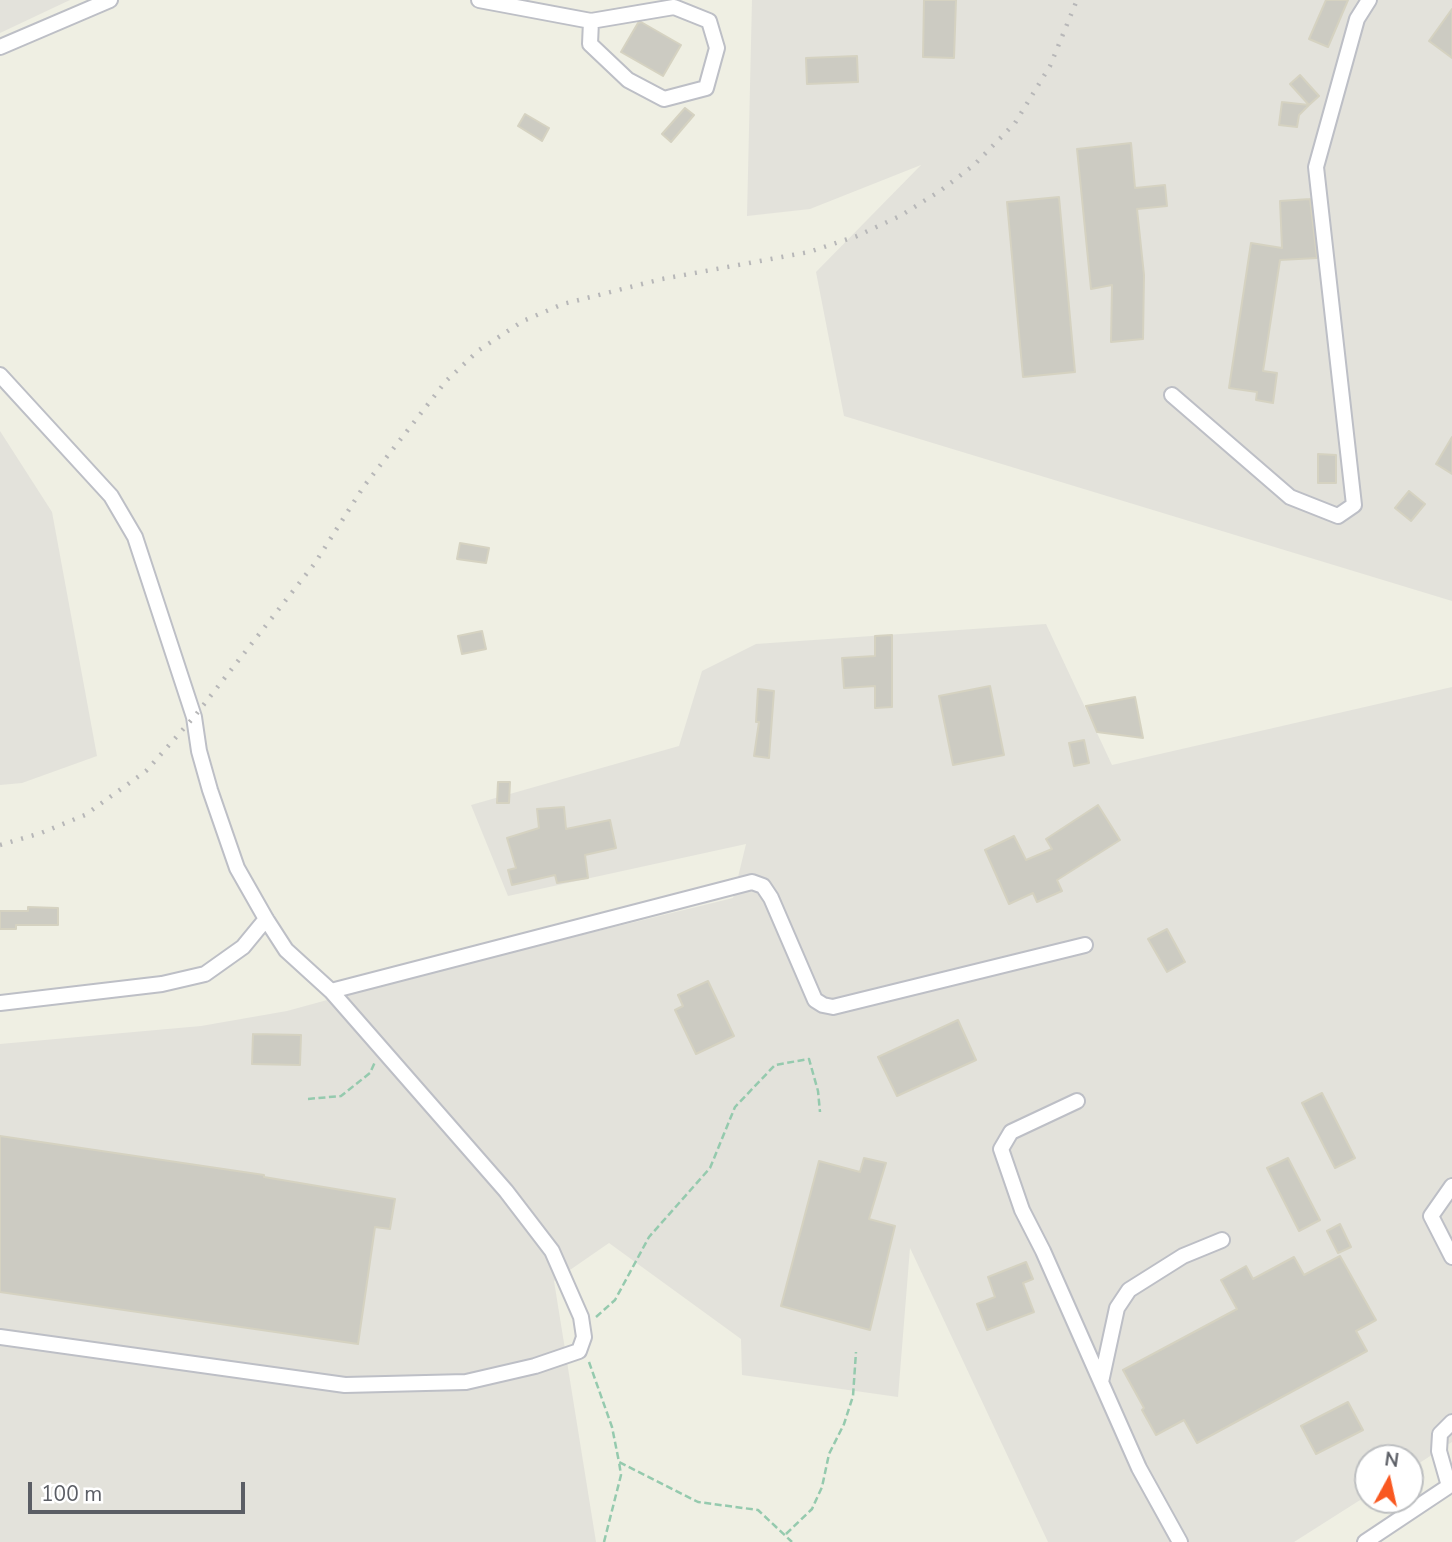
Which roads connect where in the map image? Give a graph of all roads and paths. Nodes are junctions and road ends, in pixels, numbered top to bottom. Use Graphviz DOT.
graph roads {
  1 [pos="110,0"];
  2 [pos="479,0"];
  3 [pos="1369,0"];
  4 [pos="591,21"];
  5 [pos="0,47"];
  6 [pos="0,375"];
  7 [pos="1172,395"];
  8 [pos="266,919"];
  9 [pos="1085,945"];
  10 [pos="331,991"];
  11 [pos="0,1003"];
  12 [pos="382,1050"];
  13 [pos="308,1100"];
  14 [pos="1077,1101"];
  15 [pos="820,1112"];
  16 [pos="1452,1186"];
  17 [pos="1222,1240"];
  18 [pos="1452,1256"];
  19 [pos="0,1337"];
  20 [pos="584,1337"];
  21 [pos="856,1352"];
  22 [pos="589,1361"];
  23 [pos="1101,1382"];
  24 [pos="1452,1422"];
  25 [pos="619,1462"];
  26 [pos="1450,1485"];
  27 [pos="786,1534"];
  28 [pos="604,1542"];
  29 [pos="792,1542"];
  30 [pos="1180,1542"];
  31 [pos="1365,1542"];
  1 -- 5 [label="street"];
  2 -- 4 [label="street"];
  3 -- 7 [label="street"];
  4 -- 4 [label="street"];
  6 -- 8 [label="street"];
  8 -- 10 [label="street"];
  8 -- 11 [label="street"];
  9 -- 10 [label="street"];
  10 -- 12 [label="street"];
  12 -- 13 [label="path"];
  12 -- 20 [label="street"];
  14 -- 23 [label="street"];
  15 -- 20 [label="path"];
  16 -- 18 [label="street"];
  17 -- 23 [label="street"];
  19 -- 20 [label="street"];
  21 -- 27 [label="path"];
  22 -- 25 [label="path"];
  23 -- 30 [label="street"];
  24 -- 26 [label="street"];
  25 -- 27 [label="path"];
  25 -- 28 [label="path"];
  26 -- 31 [label="street"];
  27 -- 29 [label="path"];
}
